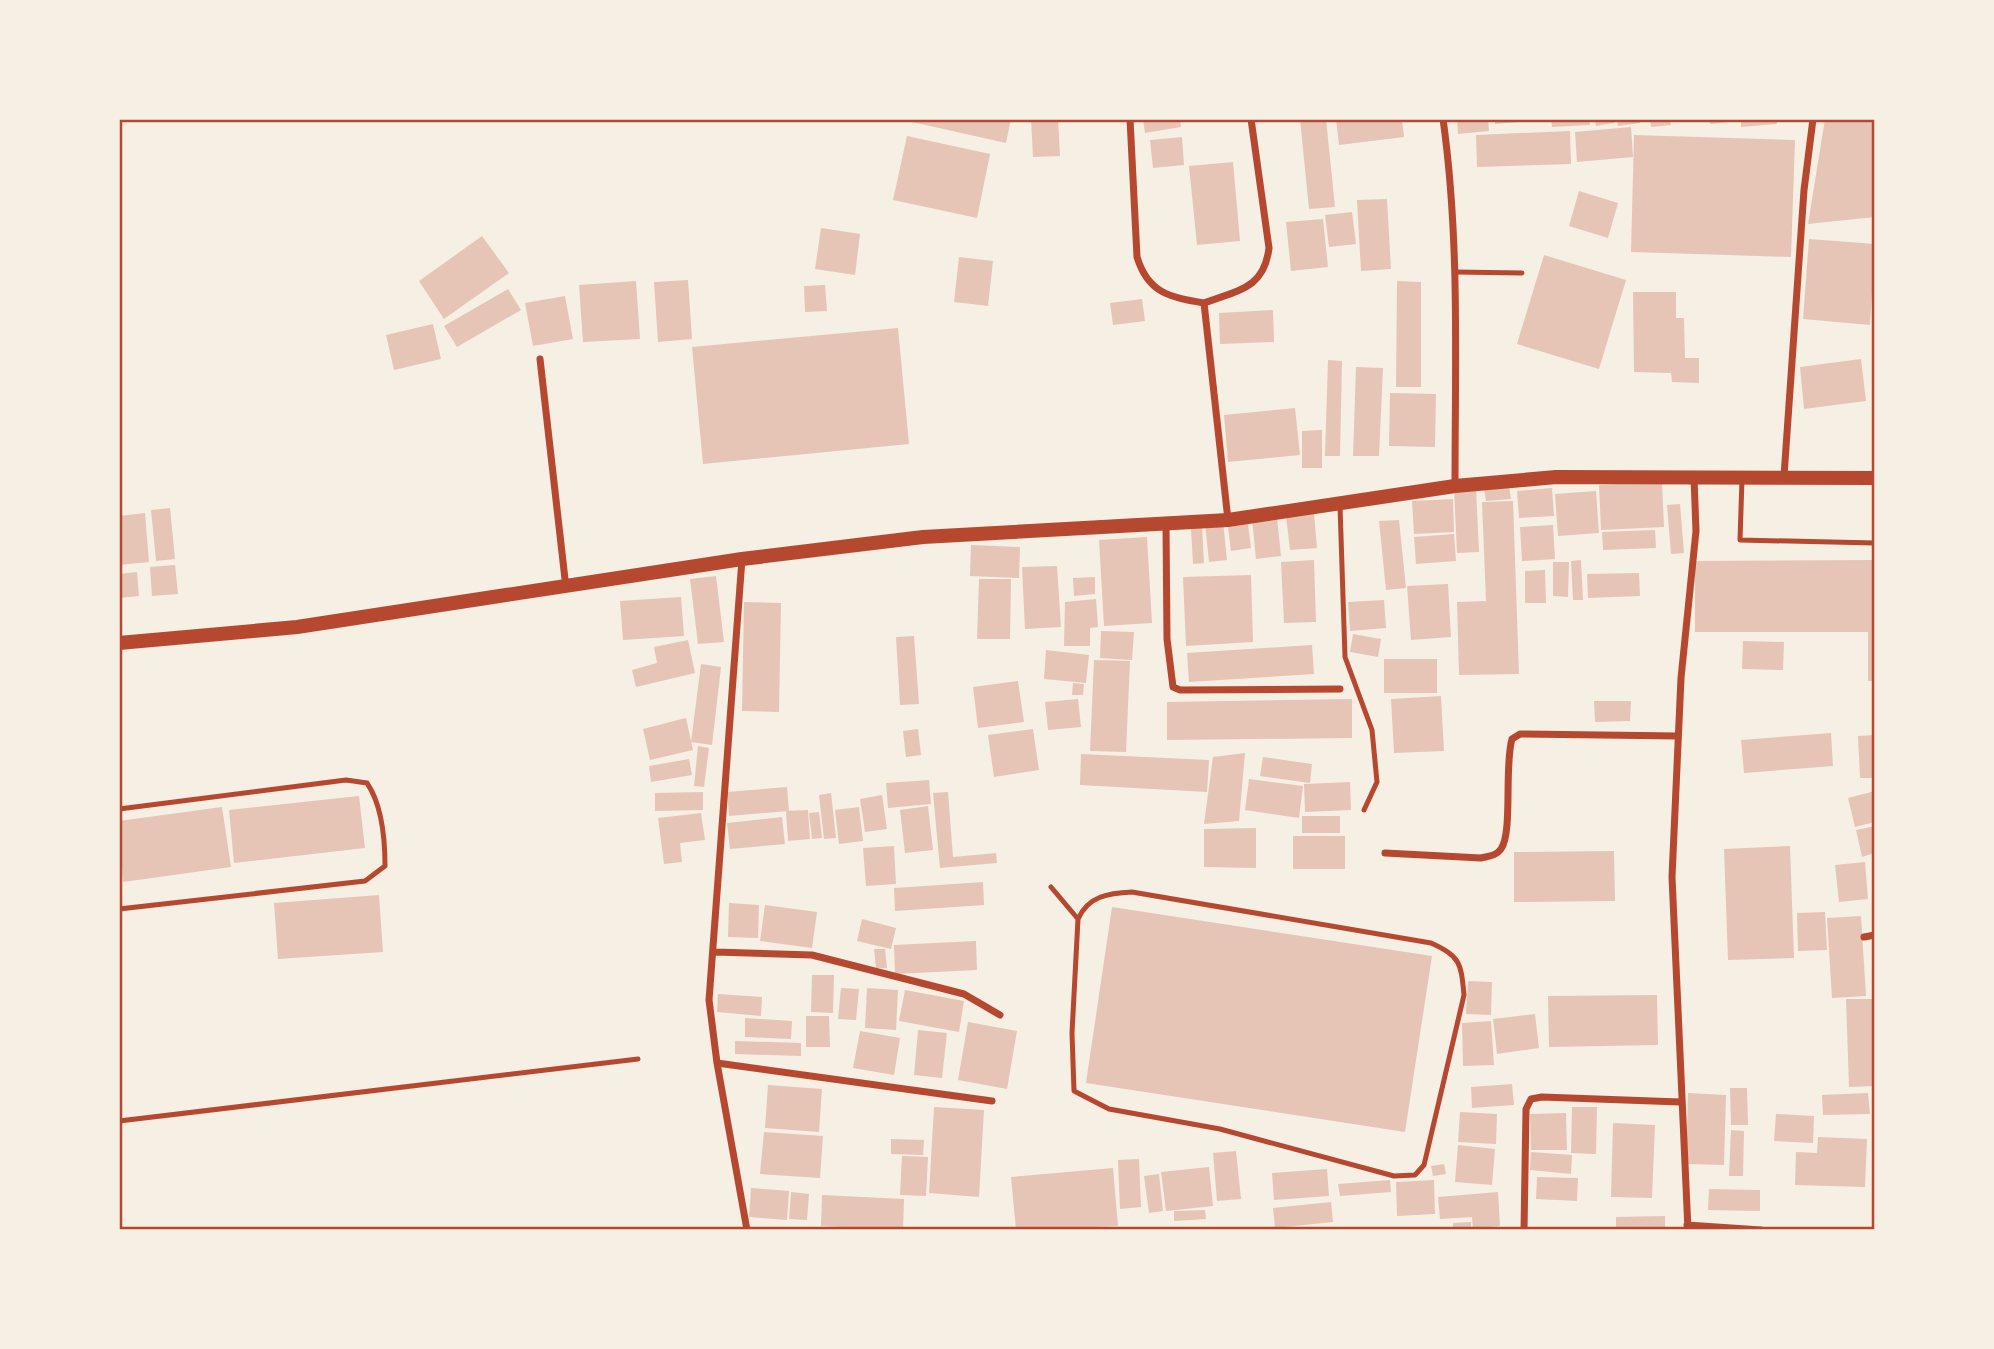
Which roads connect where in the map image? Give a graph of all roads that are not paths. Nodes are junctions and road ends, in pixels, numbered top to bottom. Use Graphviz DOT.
graph roads {
  1 [pos="1130,119"];
  2 [pos="1251,119"];
  3 [pos="1444,119"];
  4 [pos="1813,119"];
  5 [pos="1455,272"];
  6 [pos="1522,273"];
  7 [pos="1204,303"];
  8 [pos="540,359"];
  9 [pos="1694,476"];
  10 [pos="1742,476"];
  11 [pos="1784,476"];
  12 [pos="1875,478"];
  13 [pos="1455,486"];
  14 [pos="1339,502"];
  15 [pos="1228,520"];
  16 [pos="1166,526"];
  17 [pos="1875,543"];
  18 [pos="742,559"];
  19 [pos="566,588"];
  20 [pos="119,643"];
  21 [pos="1340,689"];
  22 [pos="1678,736"];
  23 [pos="119,809"];
  24 [pos="1364,810"];
  25 [pos="1385,853"];
  26 [pos="1051,887"];
  27 [pos="119,909"];
  28 [pos="1078,919"];
  29 [pos="1875,935"];
  30 [pos="1864,937"];
  31 [pos="715,952"];
  32 [pos="1000,1014"];
  33 [pos="638,1059"];
  34 [pos="717,1063"];
  35 [pos="992,1101"];
  36 [pos="1680,1102"];
  37 [pos="119,1121"];
  38 [pos="1688,1228"];
  39 [pos="747,1230"];
  40 [pos="1524,1230"];
  41 [pos="1760,1230"];
  1 -- 7 [label="street"];
  2 -- 7 [label="street"];
  3 -- 5 [label="street"];
  4 -- 11 [label="street"];
  5 -- 6 [label="lane"];
  5 -- 13 [label="street"];
  7 -- 15 [label="street"];
  8 -- 19 [label="street"];
  9 -- 10 [label="main road"];
  9 -- 13 [label="main road"];
  9 -- 22 [label="street"];
  10 -- 11 [label="main road"];
  10 -- 17 [label="lane"];
  11 -- 12 [label="main road"];
  13 -- 14 [label="main road"];
  14 -- 15 [label="main road"];
  14 -- 24 [label="lane"];
  15 -- 16 [label="main road"];
  16 -- 18 [label="main road"];
  16 -- 21 [label="street"];
  18 -- 19 [label="main road"];
  18 -- 31 [label="street"];
  19 -- 20 [label="main road"];
  22 -- 25 [label="street"];
  22 -- 36 [label="street"];
  23 -- 27 [label="lane"];
  26 -- 28 [label="lane"];
  28 -- 28 [label="lane"];
  29 -- 30 [label="street"];
  31 -- 32 [label="street"];
  31 -- 34 [label="street"];
  33 -- 37 [label="lane"];
  34 -- 35 [label="street"];
  34 -- 39 [label="street"];
  36 -- 38 [label="street"];
  36 -- 40 [label="street"];
  38 -- 41 [label="street"];
}
